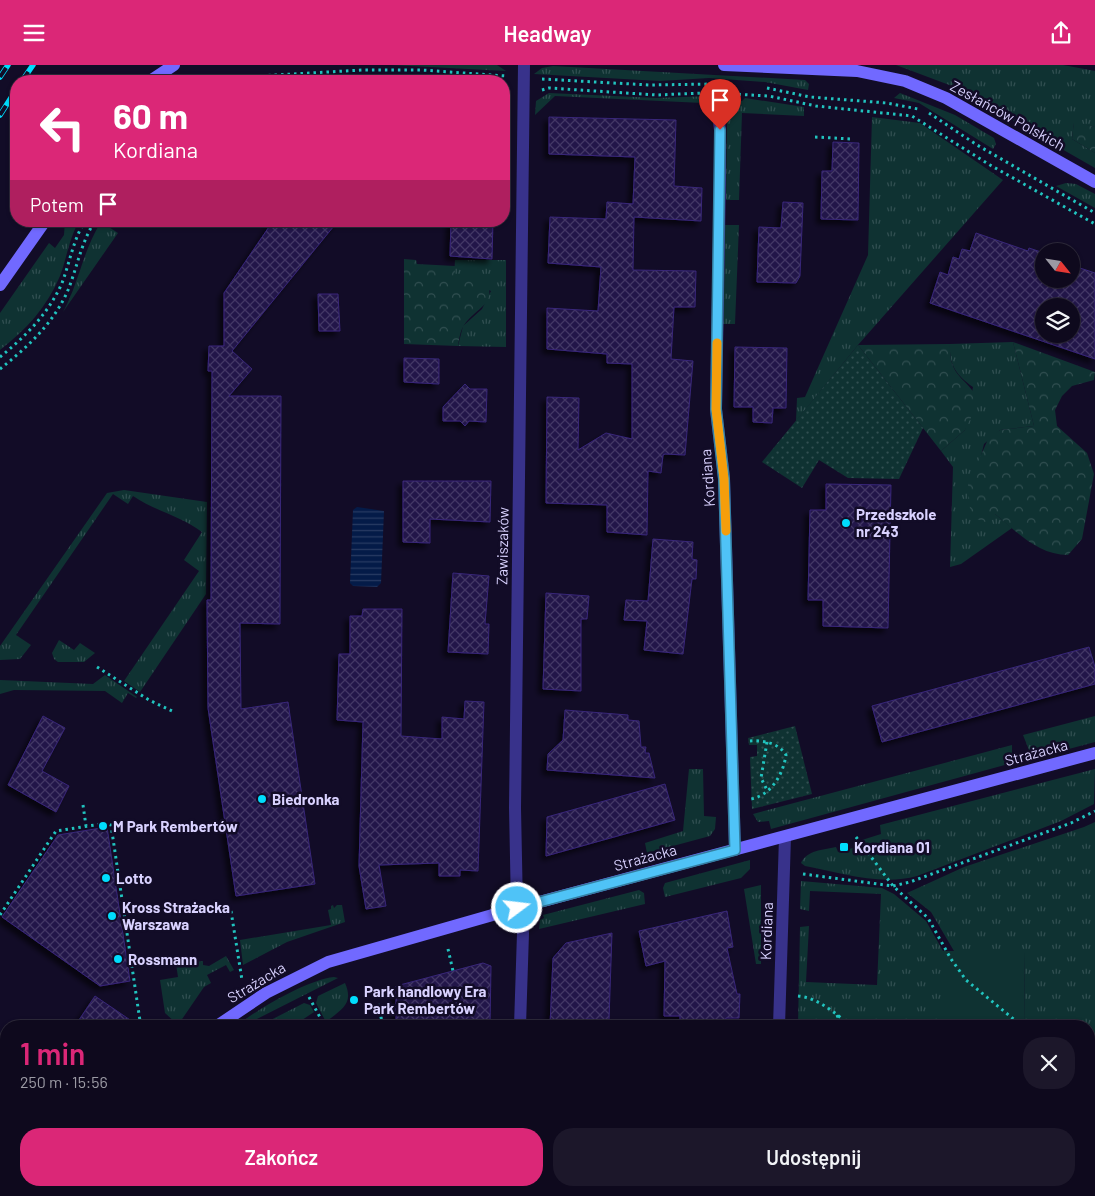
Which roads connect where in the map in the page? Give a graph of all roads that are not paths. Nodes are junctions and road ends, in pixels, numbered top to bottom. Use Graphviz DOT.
graph roads {
  1 [pos="174,65"];
  2 [pos="724,65"];
  3 [pos="524,71"];
  4 [pos="159,75"];
  5 [pos="717,104"];
  6 [pos="1095,182"];
  7 [pos="41,227"];
  8 [pos="0,285"];
  9 [pos="1095,753"];
  10 [pos="785,837"];
  11 [pos="735,850"];
  12 [pos="517,908"];
  13 [pos="226,1020"];
  14 [pos="520,1020"];
  15 [pos="779,1020"];
  1 -- 4 [label="street"];
  2 -- 6 [label="street, Zesłańców Polskich"];
  3 -- 12 [label="street, Zawiszaków"];
  5 -- 11 [label="street, Kordiana"];
  7 -- 8 [label="street"];
  9 -- 10 [label="street, Strażacka"];
  10 -- 11 [label="street, Strażacka"];
  10 -- 15 [label="street, Kordiana"];
  11 -- 12 [label="street, Strażacka"];
  12 -- 13 [label="street, Strażacka"];
  12 -- 14 [label="street, Zawiszaków"];
}
